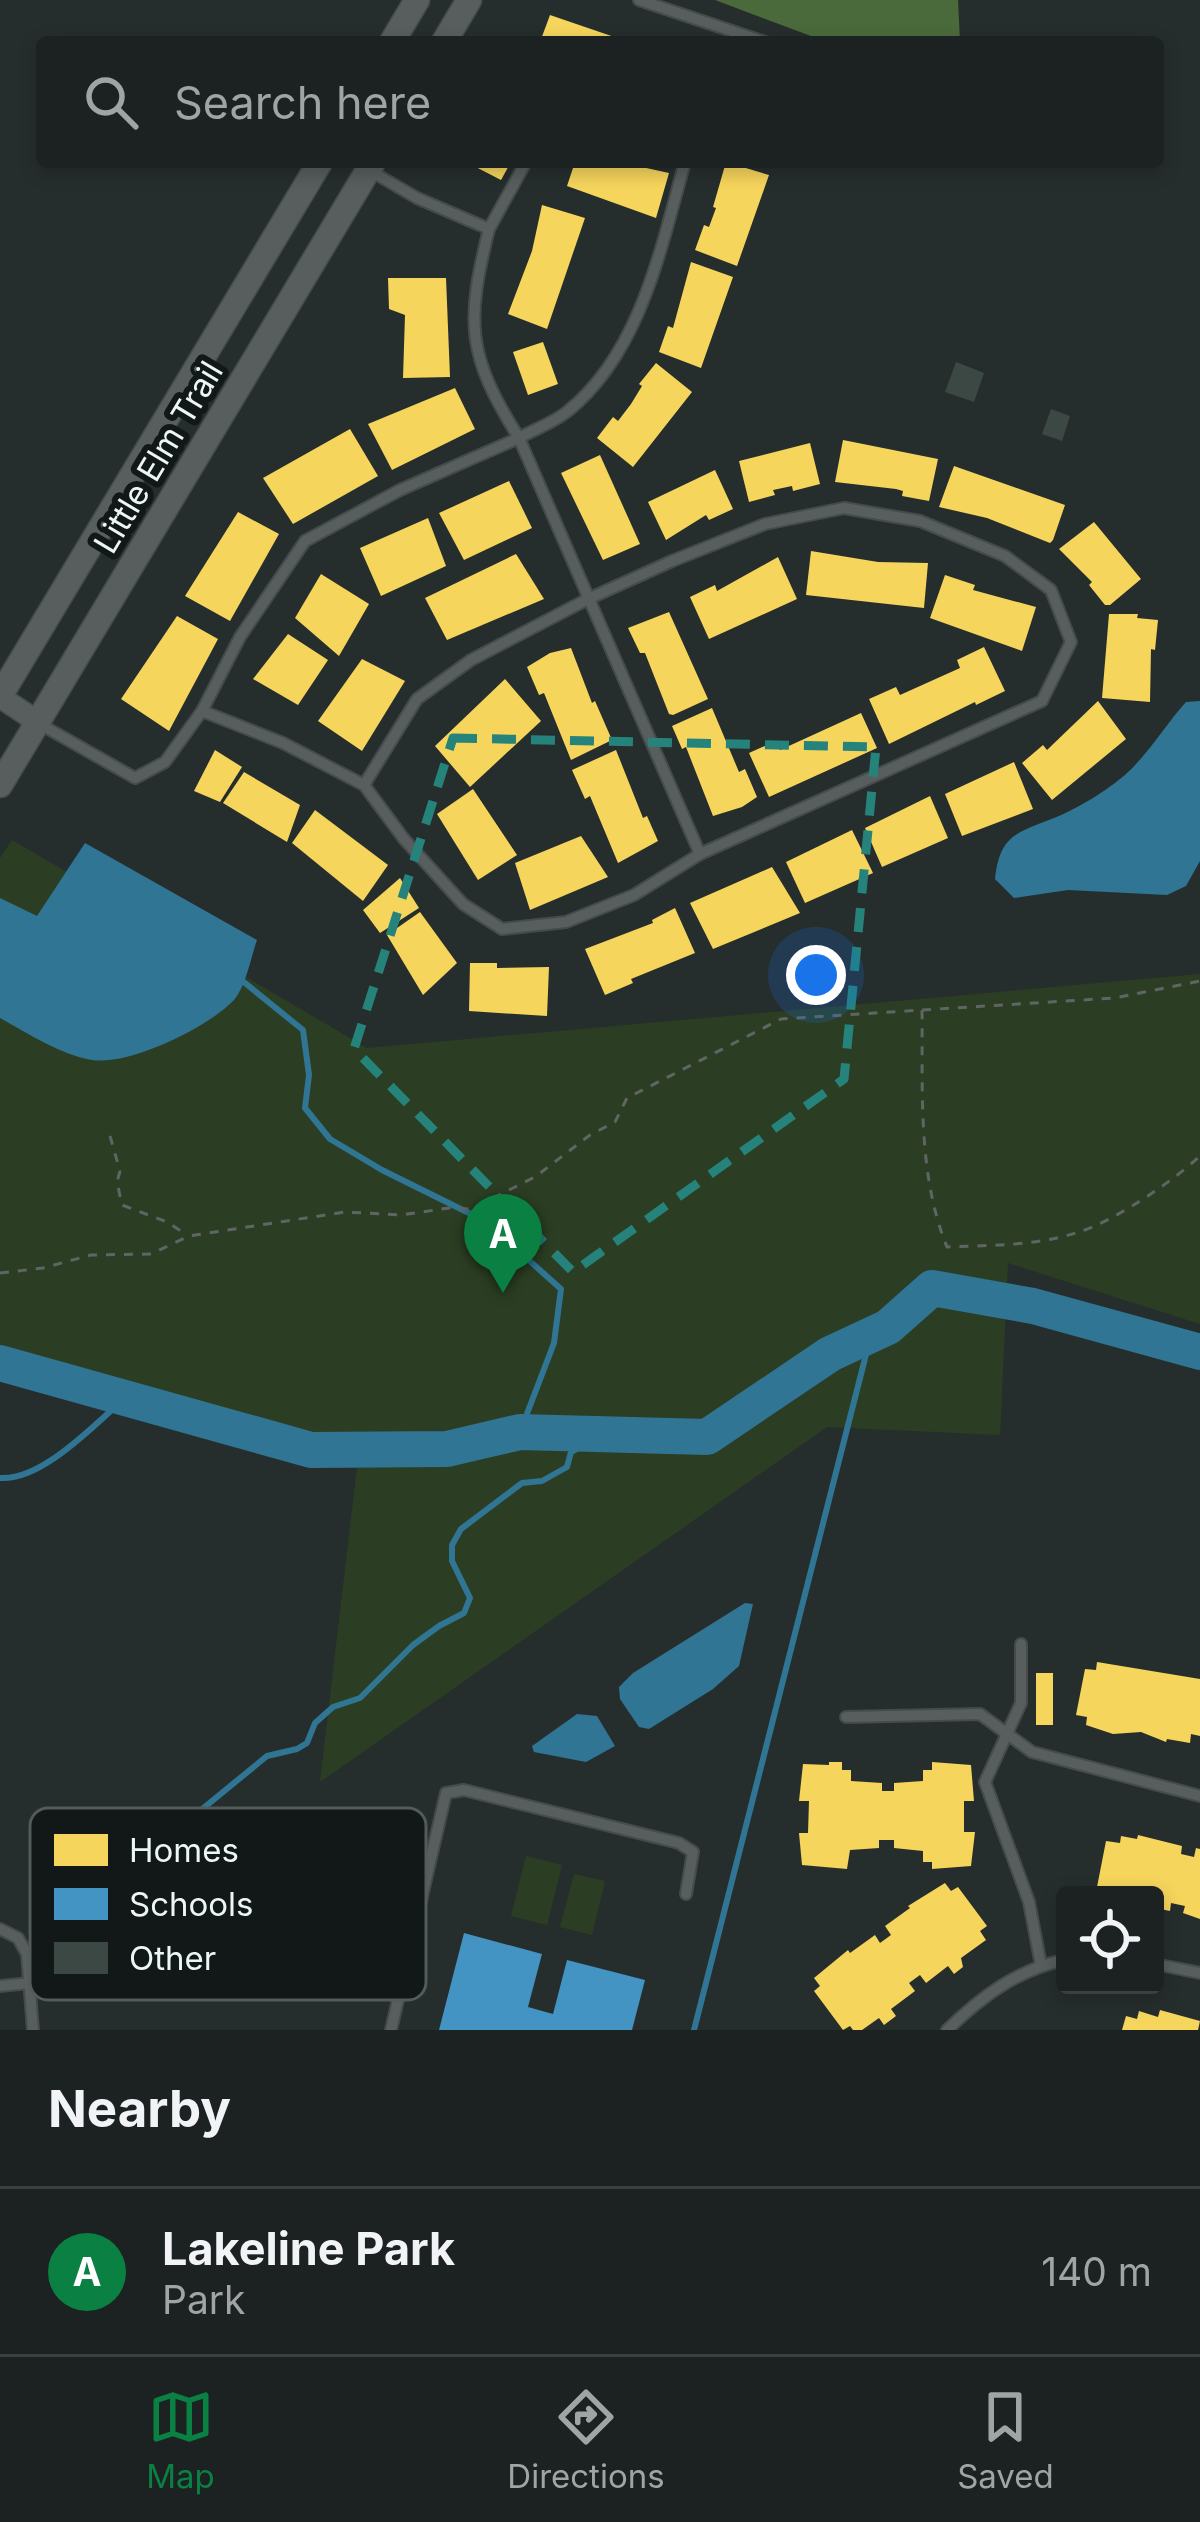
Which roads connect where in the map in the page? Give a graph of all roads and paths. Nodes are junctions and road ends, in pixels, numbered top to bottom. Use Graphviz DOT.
graph roads {
  1 [pos="417,0"];
  2 [pos="469,0"];
  3 [pos="639,0"];
  4 [pos="396,36"];
  5 [pos="448,36"];
  6 [pos="747,36"];
  7 [pos="316,168"];
  8 [pos="370,168"];
  9 [pos="374,168"];
  10 [pos="523,168"];
  11 [pos="684,168"];
  12 [pos="489,229"];
  13 [pos="519,438"];
  14 [pos="588,599"];
  15 [pos="0,697"];
  16 [pos="202,711"];
  17 [pos="38,722"];
  18 [pos="0,785"];
  19 [pos="364,785"];
  20 [pos="700,854"];
  21 [pos="1200,981"];
  22 [pos="922,1010"];
  23 [pos="110,1136"];
  24 [pos="1200,1156"];
  25 [pos="189,1236"];
  26 [pos="0,1274"];
  27 [pos="1021,1644"];
  28 [pos="846,1717"];
  29 [pos="1007,1733"];
  30 [pos="1200,1796"];
  31 [pos="426,1879"];
  32 [pos="686,1894"];
  33 [pos="0,1930"];
  34 [pos="1056,1962"];
  35 [pos="1041,1965"];
  36 [pos="1164,1966"];
  37 [pos="1200,1973"];
  38 [pos="30,1983"];
  39 [pos="0,1986"];
  40 [pos="31,2000"];
  41 [pos="398,2000"];
  42 [pos="33,2030"];
  43 [pos="391,2030"];
  44 [pos="947,2030"];
  1 -- 4 [label="street"];
  2 -- 5 [label="street"];
  3 -- 6 [label="lane"];
  7 -- 15 [label="street, Little Elm Trail"];
  8 -- 17 [label="street, Little Elm Trail"];
  9 -- 12 [label="lane"];
  10 -- 12 [label="lane"];
  11 -- 13 [label="lane"];
  12 -- 13 [label="lane"];
  13 -- 14 [label="lane"];
  13 -- 16 [label="lane"];
  14 -- 19 [label="lane"];
  14 -- 20 [label="lane"];
  14 -- 20 [label="lane"];
  15 -- 17 [label="street"];
  16 -- 17 [label="lane"];
  16 -- 19 [label="lane"];
  17 -- 18 [label="street, Little Elm Trail"];
  19 -- 20 [label="lane"];
  21 -- 22 [label="path"];
  22 -- 24 [label="path"];
  22 -- 25 [label="path"];
  23 -- 25 [label="path"];
  25 -- 26 [label="path"];
  27 -- 29 [label="lane"];
  28 -- 29 [label="lane"];
  29 -- 30 [label="lane"];
  29 -- 35 [label="lane"];
  31 -- 32 [label="lane"];
  33 -- 38 [label="lane"];
  34 -- 35 [label="lane"];
  35 -- 44 [label="lane"];
  36 -- 37 [label="lane"];
  38 -- 39 [label="lane"];
  40 -- 42 [label="lane"];
  41 -- 43 [label="lane"];
}
